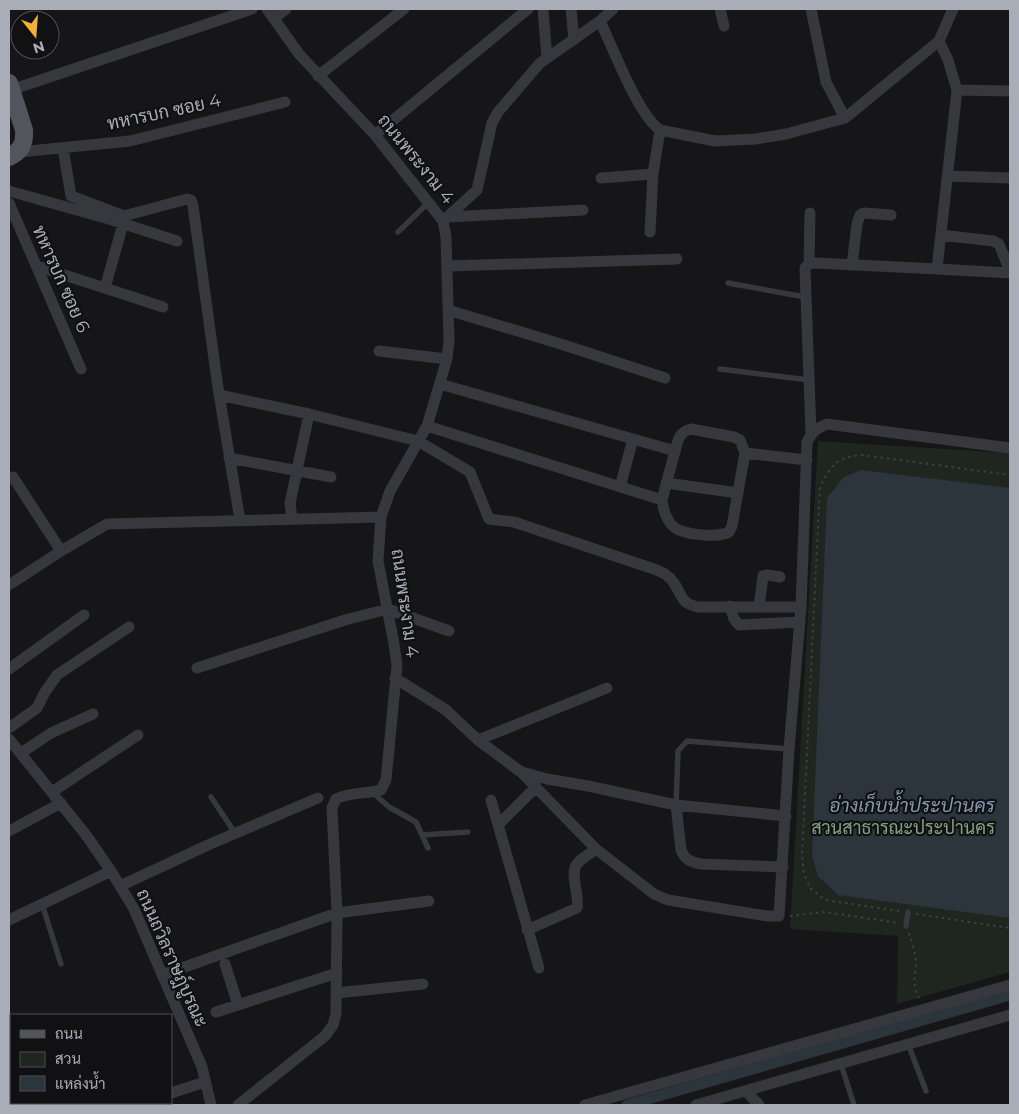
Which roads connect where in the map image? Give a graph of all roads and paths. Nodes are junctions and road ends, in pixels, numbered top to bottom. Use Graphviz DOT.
graph roads {
  1 [pos="252,9"];
  2 [pos="286,9"];
  3 [pos="404,9"];
  4 [pos="528,9"];
  5 [pos="542,9"];
  6 [pos="571,9"];
  7 [pos="612,9"];
  8 [pos="720,9"];
  9 [pos="811,9"];
  10 [pos="953,9"];
  11 [pos="270,13"];
  12 [pos="600,21"];
  13 [pos="724,26"];
  14 [pos="574,40"];
  15 [pos="939,40"];
  16 [pos="547,58"];
  17 [pos="318,76"];
  18 [pos="10,87"];
  19 [pos="957,90"];
  20 [pos="1010,91"];
  21 [pos="285,102"];
  22 [pos="845,118"];
  23 [pos="660,130"];
  24 [pos="375,135"];
  25 [pos="62,148"];
  26 [pos="14,154"];
  27 [pos="653,174"];
  28 [pos="947,176"];
  29 [pos="601,178"];
  30 [pos="1010,178"];
  31 [pos="9,191"];
  32 [pos="429,202"];
  33 [pos="9,203"];
  34 [pos="583,210"];
  35 [pos="810,213"];
  36 [pos="891,215"];
  37 [pos="446,219"];
  38 [pos="123,224"];
  39 [pos="398,232"];
  40 [pos="650,232"];
  41 [pos="941,235"];
  42 [pos="177,241"];
  43 [pos="677,259"];
  44 [pos="809,264"];
  45 [pos="852,265"];
  46 [pos="37,266"];
  47 [pos="447,266"];
  48 [pos="937,270"];
  49 [pos="1010,272"];
  50 [pos="728,283"];
  51 [pos="105,288"];
  52 [pos="805,297"];
  53 [pos="164,307"];
  54 [pos="448,310"];
  55 [pos="379,351"];
  56 [pos="447,359"];
  57 [pos="81,369"];
  58 [pos="720,369"];
  59 [pos="666,378"];
  60 [pos="809,380"];
  61 [pos="440,384"];
  62 [pos="219,396"];
  63 [pos="309,414"];
  64 [pos="427,426"];
  65 [pos="811,433"];
  66 [pos="633,439"];
  67 [pos="418,441"];
  68 [pos="1010,448"];
  69 [pos="675,451"];
  70 [pos="745,453"];
  71 [pos="229,458"];
  72 [pos="807,460"];
  73 [pos="296,471"];
  74 [pos="1010,475"];
  75 [pos="13,477"];
  76 [pos="331,477"];
  77 [pos="666,483"];
  78 [pos="620,487"];
  79 [pos="738,493"];
  80 [pos="662,500"];
  81 [pos="381,517"];
  82 [pos="292,519"];
  83 [pos="240,520"];
  84 [pos="61,551"];
  85 [pos="780,577"];
  86 [pos="9,585"];
  87 [pos="730,606"];
  88 [pos="759,607"];
  89 [pos="801,608"];
  90 [pos="388,609"];
  91 [pos="84,615"];
  92 [pos="800,622"];
  93 [pos="128,627"];
  94 [pos="449,631"];
  95 [pos="197,668"];
  96 [pos="9,669"];
  97 [pos="395,678"];
  98 [pos="607,688"];
  99 [pos="93,714"];
  100 [pos="9,728"];
  101 [pos="138,735"];
  102 [pos="9,739"];
  103 [pos="478,740"];
  104 [pos="789,749"];
  105 [pos="16,754"];
  106 [pos="521,772"];
  107 [pos="536,787"];
  108 [pos="52,792"];
  109 [pos="372,792"];
  110 [pos="211,797"];
  111 [pos="318,798"];
  112 [pos="491,800"];
  113 [pos="61,804"];
  114 [pos="676,805"];
  115 [pos="786,816"];
  116 [pos="499,824"];
  117 [pos="9,831"];
  118 [pos="468,832"];
  119 [pos="235,833"];
  120 [pos="422,835"];
  121 [pos="428,848"];
  122 [pos="596,849"];
  123 [pos="783,867"];
  124 [pos="111,871"];
  125 [pos="120,886"];
  126 [pos="429,901"];
  127 [pos="42,904"];
  128 [pos="908,912"];
  129 [pos="337,913"];
  130 [pos="779,916"];
  131 [pos="9,920"];
  132 [pos="906,926"];
  133 [pos="1010,928"];
  134 [pos="528,930"];
  135 [pos="61,964"];
  136 [pos="225,964"];
  137 [pos="539,968"];
  138 [pos="337,973"];
  139 [pos="162,975"];
  140 [pos="423,984"];
  141 [pos="1010,985"];
  142 [pos="336,993"];
  143 [pos="238,1005"];
  144 [pos="926,1009"];
  145 [pos="216,1012"];
  146 [pos="1010,1015"];
  147 [pos="908,1044"];
  148 [pos="840,1064"];
  149 [pos="206,1082"];
  150 [pos="746,1091"];
  151 [pos="926,1091"];
  152 [pos="172,1093"];
  153 [pos="211,1105"];
  154 [pos="238,1105"];
  155 [pos="585,1105"];
  156 [pos="696,1105"];
  157 [pos="759,1105"];
  158 [pos="854,1105"];
  1 -- 18 [label="street"];
  2 -- 11 [label="street"];
  3 -- 17 [label="street"];
  4 -- 24 [label="street"];
  5 -- 16 [label="street"];
  6 -- 14 [label="street"];
  7 -- 12 [label="street"];
  8 -- 13 [label="street"];
  9 -- 22 [label="street"];
  10 -- 15 [label="street"];
  11 -- 17 [label="street, ถนนพระงาม 4"];
  12 -- 14 [label="street"];
  12 -- 23 [label="street"];
  14 -- 16 [label="street"];
  15 -- 19 [label="street"];
  15 -- 22 [label="street"];
  16 -- 37 [label="street"];
  17 -- 24 [label="street, ถนนพระงาม 4"];
  18 -- 26 [label="main road"];
  19 -- 20 [label="street"];
  19 -- 28 [label="street"];
  21 -- 25 [label="street, ทหารบก ซอย 4"];
  22 -- 23 [label="street"];
  23 -- 27 [label="street"];
  24 -- 32 [label="street, ถนนพระงาม 4"];
  25 -- 26 [label="street, ทหารบก ซอย 4"];
  25 -- 62 [label="street"];
  27 -- 29 [label="street"];
  27 -- 40 [label="street"];
  28 -- 30 [label="street"];
  28 -- 41 [label="street"];
  31 -- 38 [label="street"];
  32 -- 37 [label="street, ถนนพระงาม 4"];
  32 -- 39 [label="lane"];
  33 -- 46 [label="street, ทหารบก ซอย 6"];
  34 -- 37 [label="street"];
  35 -- 44 [label="street"];
  36 -- 45 [label="street"];
  37 -- 47 [label="street, ถนนพระงาม 4"];
  38 -- 42 [label="street"];
  38 -- 51 [label="street"];
  41 -- 48 [label="street"];
  41 -- 49 [label="street"];
  43 -- 47 [label="street"];
  44 -- 45 [label="street"];
  44 -- 52 [label="street"];
  45 -- 48 [label="street"];
  46 -- 51 [label="street"];
  46 -- 57 [label="street, ทหารบก ซอย 6"];
  47 -- 54 [label="street, ถนนพระงาม 4"];
  48 -- 49 [label="street"];
  50 -- 52 [label="lane"];
  51 -- 53 [label="street"];
  52 -- 60 [label="street"];
  54 -- 56 [label="street, ถนนพระงาม 4"];
  54 -- 59 [label="street"];
  55 -- 56 [label="street"];
  56 -- 61 [label="street, ถนนพระงาม 4"];
  58 -- 60 [label="lane"];
  60 -- 65 [label="street"];
  61 -- 64 [label="street, ถนนพระงาม 4"];
  61 -- 66 [label="street"];
  62 -- 63 [label="street"];
  62 -- 71 [label="street"];
  63 -- 67 [label="street"];
  63 -- 73 [label="street"];
  64 -- 67 [label="street, ถนนพระงาม 4"];
  64 -- 78 [label="street"];
  65 -- 68 [label="street"];
  65 -- 72 [label="street"];
  66 -- 69 [label="street"];
  66 -- 78 [label="street"];
  67 -- 81 [label="street, ถนนพระงาม 4"];
  67 -- 87 [label="street"];
  69 -- 70 [label="street"];
  69 -- 77 [label="street"];
  70 -- 72 [label="street"];
  70 -- 79 [label="street"];
  71 -- 73 [label="street"];
  71 -- 83 [label="street"];
  72 -- 89 [label="street"];
  73 -- 76 [label="street"];
  73 -- 82 [label="street"];
  74 -- 128 [label="path"];
  75 -- 84 [label="street"];
  77 -- 79 [label="street"];
  77 -- 80 [label="street"];
  78 -- 80 [label="street"];
  79 -- 80 [label="street"];
  81 -- 82 [label="street"];
  81 -- 90 [label="street, ถนนพระงาม 4"];
  82 -- 83 [label="street"];
  83 -- 84 [label="street"];
  84 -- 86 [label="street"];
  85 -- 88 [label="street"];
  87 -- 88 [label="street"];
  87 -- 92 [label="street"];
  88 -- 89 [label="street"];
  89 -- 92 [label="street"];
  90 -- 94 [label="street"];
  90 -- 95 [label="street"];
  90 -- 97 [label="street, ถนนพระงาม 4"];
  91 -- 96 [label="street"];
  92 -- 104 [label="street"];
  93 -- 100 [label="street"];
  97 -- 103 [label="street"];
  97 -- 109 [label="street, ถนนพระงาม 4"];
  98 -- 103 [label="street"];
  99 -- 105 [label="street"];
  101 -- 108 [label="street"];
  102 -- 105 [label="street, ถนนถวิลราษฎ์บูรณะ"];
  103 -- 106 [label="street"];
  104 -- 114 [label="lane"];
  104 -- 115 [label="street"];
  105 -- 108 [label="street, ถนนถวิลราษฎ์บูรณะ"];
  106 -- 107 [label="street"];
  106 -- 114 [label="street"];
  107 -- 116 [label="street"];
  107 -- 122 [label="street"];
  108 -- 113 [label="street, ถนนถวิลราษฎ์บูรณะ"];
  109 -- 120 [label="lane"];
  109 -- 129 [label="street"];
  110 -- 119 [label="lane"];
  111 -- 119 [label="street"];
  112 -- 116 [label="street"];
  113 -- 117 [label="street"];
  113 -- 124 [label="street, ถนนถวิลราษฎ์บูรณะ"];
  114 -- 115 [label="street"];
  114 -- 123 [label="street"];
  115 -- 123 [label="street"];
  116 -- 134 [label="street"];
  118 -- 120 [label="lane"];
  119 -- 125 [label="street"];
  120 -- 121 [label="lane"];
  122 -- 130 [label="street"];
  122 -- 134 [label="street"];
  123 -- 130 [label="street"];
  124 -- 125 [label="street, ถนนถวิลราษฎ์บูรณะ"];
  124 -- 127 [label="street"];
  125 -- 139 [label="street, ถนนถวิลราษฎ์บูรณะ"];
  126 -- 129 [label="street"];
  127 -- 131 [label="street"];
  127 -- 135 [label="lane"];
  128 -- 132 [label="lane"];
  128 -- 133 [label="path"];
  129 -- 138 [label="street"];
  129 -- 139 [label="street"];
  130 -- 132 [label="path"];
  132 -- 144 [label="path"];
  134 -- 137 [label="street"];
  136 -- 143 [label="street"];
  138 -- 142 [label="street"];
  138 -- 143 [label="street"];
  139 -- 149 [label="street, ถนนถวิลราษฎ์บูรณะ"];
  140 -- 142 [label="street"];
  141 -- 144 [label="street"];
  142 -- 154 [label="street"];
  143 -- 145 [label="street"];
  144 -- 155 [label="street"];
  146 -- 147 [label="street"];
  147 -- 148 [label="street"];
  147 -- 151 [label="lane"];
  148 -- 150 [label="street"];
  148 -- 158 [label="lane"];
  149 -- 152 [label="street"];
  149 -- 153 [label="street, ถนนถวิลราษฎ์บูรณะ"];
  150 -- 156 [label="street"];
  150 -- 157 [label="street"];
}
